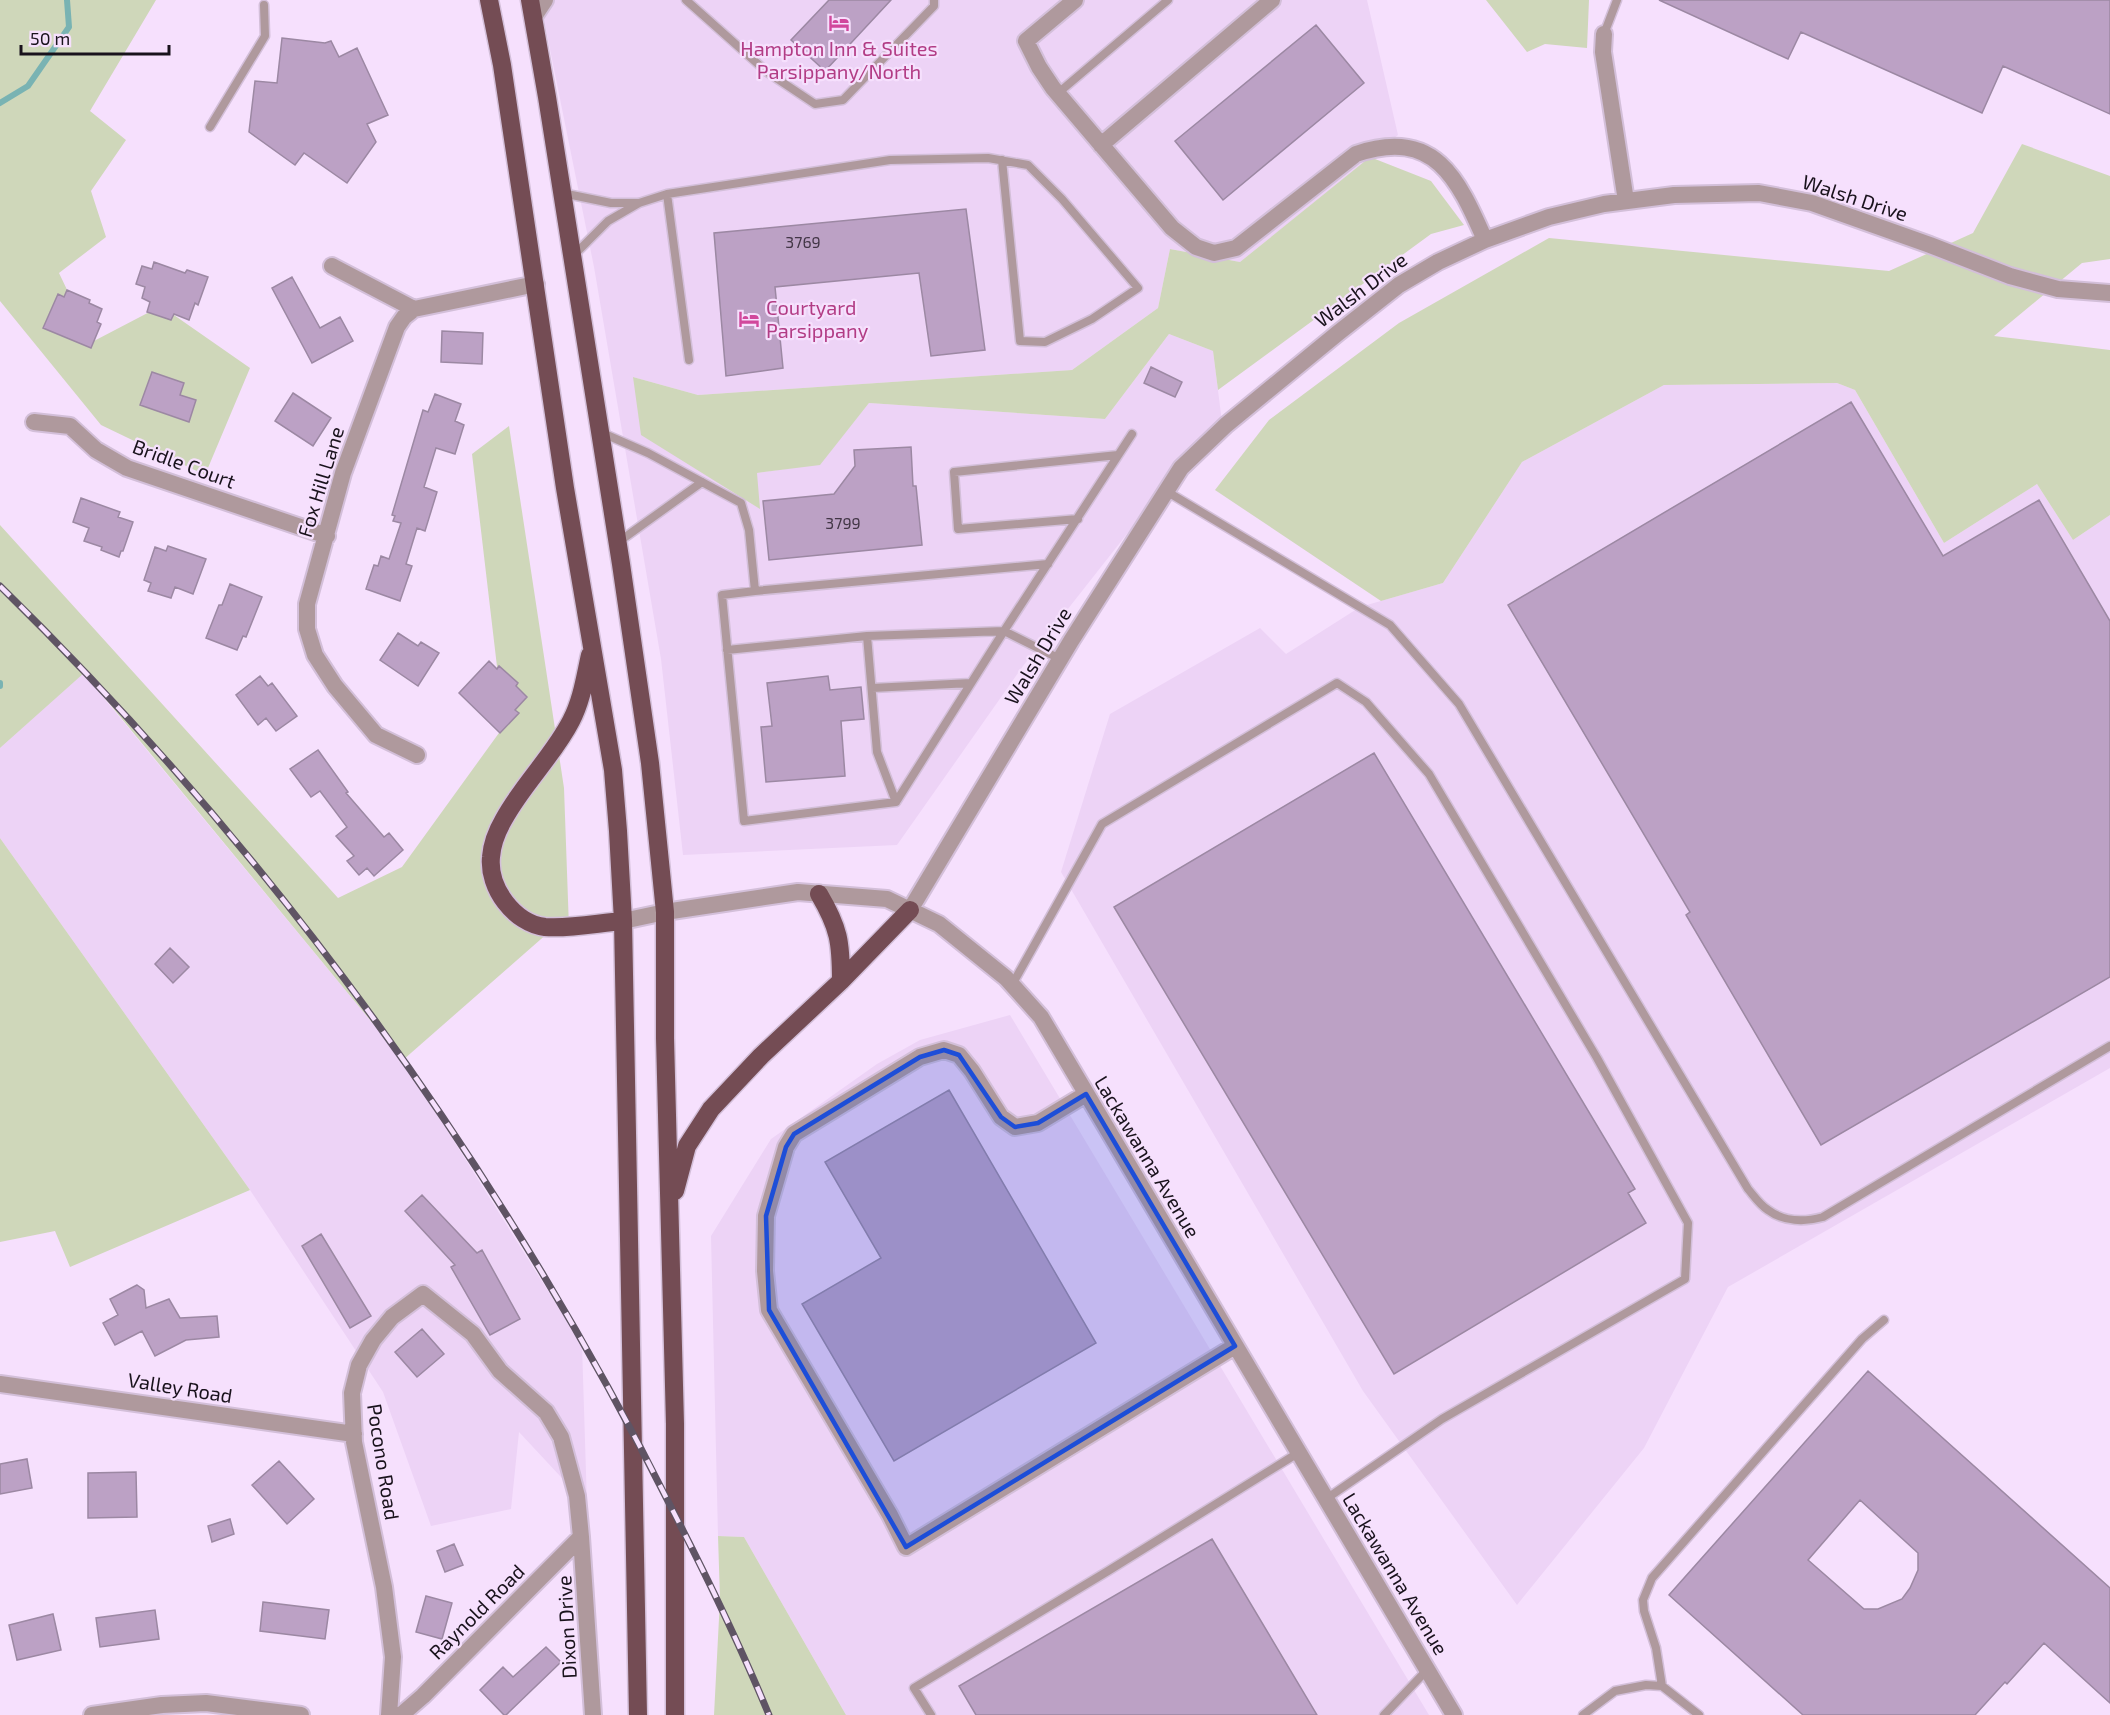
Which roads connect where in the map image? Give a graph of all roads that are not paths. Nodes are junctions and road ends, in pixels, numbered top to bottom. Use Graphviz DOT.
graph roads {
  1 [pos="489,0"];
  2 [pos="530,0"];
  3 [pos="545,0"];
  4 [pos="686,0"];
  5 [pos="933,0"];
  6 [pos="1075,0"];
  7 [pos="1168,0"];
  8 [pos="1272,0"];
  9 [pos="1617,0"];
  10 [pos="264,5"];
  11 [pos="533,18"];
  12 [pos="1604,34"];
  13 [pos="1057,93"];
  14 [pos="210,127"];
  15 [pos="1101,145"];
  16 [pos="1002,160"];
  17 [pos="562,193"];
  18 [pos="667,194"];
  19 [pos="1626,201"];
  20 [pos="639,203"];
  21 [pos="1485,240"];
  22 [pos="572,256"];
  23 [pos="332,266"];
  24 [pos="536,284"];
  25 [pos="2108,295"];
  26 [pos="414,309"];
  27 [pos="689,360"];
  28 [pos="34,422"];
  29 [pos="600,432"];
  30 [pos="1132,434"];
  31 [pos="1119,455"];
  32 [pos="702,482"];
  33 [pos="1166,490"];
  34 [pos="1078,519"];
  35 [pos="327,536"];
  36 [pos="617,543"];
  37 [pos="1048,564"];
  38 [pos="755,591"];
  39 [pos="1004,631"];
  40 [pos="867,636"];
  41 [pos="592,644"];
  42 [pos="727,650"];
  43 [pos="1060,659"];
  44 [pos="971,683"];
  45 [pos="872,688"];
  46 [pos="417,755"];
  47 [pos="896,802"];
  48 [pos="819,894"];
  49 [pos="910,910"];
  50 [pos="665,912"];
  51 [pos="623,921"];
  52 [pos="841,981"];
  53 [pos="1012,985"];
  54 [pos="2110,1046"];
  55 [pos="1086,1094"];
  56 [pos="669,1213"];
  57 [pos="1884,1320"];
  58 [pos="1235,1346"];
  59 [pos="0,1384"];
  60 [pos="354,1434"];
  61 [pos="1298,1453"];
  62 [pos="1326,1499"];
  63 [pos="581,1537"];
  64 [pos="1427,1670"];
  65 [pos="1662,1686"];
  66 [pos="92,1715"];
  67 [pos="301,1715"];
  68 [pos="389,1715"];
  69 [pos="401,1715"];
  70 [pos="593,1715"];
  71 [pos="638,1715"];
  72 [pos="675,1715"];
  73 [pos="931,1715"];
  74 [pos="1384,1715"];
  75 [pos="1454,1715"];
  76 [pos="1583,1715"];
  77 [pos="1700,1715"];
  1 -- 24 [label="highway"];
  2 -- 11 [label="highway"];
  3 -- 11 [label="street"];
  4 -- 5 [label="lane"];
  6 -- 13 [label="street"];
  7 -- 13 [label="lane"];
  8 -- 15 [label="street"];
  9 -- 12 [label="lane"];
  10 -- 14 [label="lane"];
  11 -- 17 [label="highway"];
  12 -- 19 [label="street"];
  13 -- 15 [label="street"];
  15 -- 21 [label="street"];
  16 -- 16 [label="lane"];
  16 -- 18 [label="lane"];
  17 -- 20 [label="lane"];
  17 -- 22 [label="highway"];
  18 -- 20 [label="lane"];
  18 -- 27 [label="lane"];
  19 -- 21 [label="street, Walsh Drive"];
  19 -- 25 [label="street, Walsh Drive"];
  20 -- 22 [label="lane"];
  21 -- 33 [label="street, Walsh Drive"];
  22 -- 29 [label="highway"];
  23 -- 26 [label="street"];
  24 -- 26 [label="street"];
  24 -- 41 [label="highway"];
  26 -- 35 [label="street, Fox Hill Lane"];
  28 -- 35 [label="street, Bridle Court"];
  29 -- 32 [label="lane"];
  29 -- 36 [label="highway"];
  30 -- 31 [label="lane"];
  31 -- 34 [label="lane"];
  31 -- 34 [label="lane"];
  32 -- 36 [label="lane"];
  32 -- 38 [label="lane"];
  33 -- 43 [label="street, Walsh Drive"];
  33 -- 54 [label="lane"];
  34 -- 37 [label="lane"];
  35 -- 46 [label="street, Fox Hill Lane"];
  36 -- 50 [label="highway"];
  37 -- 38 [label="lane"];
  37 -- 39 [label="lane"];
  38 -- 42 [label="lane"];
  39 -- 40 [label="lane"];
  39 -- 43 [label="lane"];
  39 -- 44 [label="lane"];
  40 -- 42 [label="lane"];
  40 -- 45 [label="lane"];
  41 -- 51 [label="highway"];
  41 -- 51 [label="highway"];
  42 -- 47 [label="lane"];
  43 -- 49 [label="street, Walsh Drive"];
  44 -- 45 [label="lane"];
  44 -- 47 [label="lane"];
  45 -- 47 [label="lane"];
  48 -- 49 [label="street, Lackawanna Avenue"];
  48 -- 50 [label="street, Lackawanna Avenue"];
  48 -- 52 [label="highway"];
  49 -- 52 [label="highway"];
  49 -- 53 [label="street, Lackawanna Avenue"];
  50 -- 51 [label="street, Lackawanna Avenue"];
  50 -- 56 [label="highway"];
  51 -- 71 [label="highway"];
  52 -- 56 [label="highway"];
  53 -- 55 [label="street, Lackawanna Avenue"];
  53 -- 62 [label="lane"];
  55 -- 58 [label="street, Lackawanna Avenue"];
  55 -- 58 [label="street"];
  56 -- 72 [label="highway"];
  57 -- 65 [label="lane"];
  58 -- 61 [label="street, Lackawanna Avenue"];
  59 -- 60 [label="street, Valley Road"];
  60 -- 63 [label="street, Pocono Road"];
  60 -- 68 [label="street, Pocono Road"];
  61 -- 62 [label="street, Lackawanna Avenue"];
  61 -- 73 [label="lane"];
  62 -- 64 [label="street, Lackawanna Avenue"];
  63 -- 69 [label="street, Raynold Road"];
  63 -- 70 [label="street, Dixon Drive"];
  64 -- 74 [label="lane"];
  64 -- 75 [label="street, Lackawanna Avenue"];
  65 -- 76 [label="lane"];
  65 -- 77 [label="lane"];
  66 -- 67 [label="street"];
}
